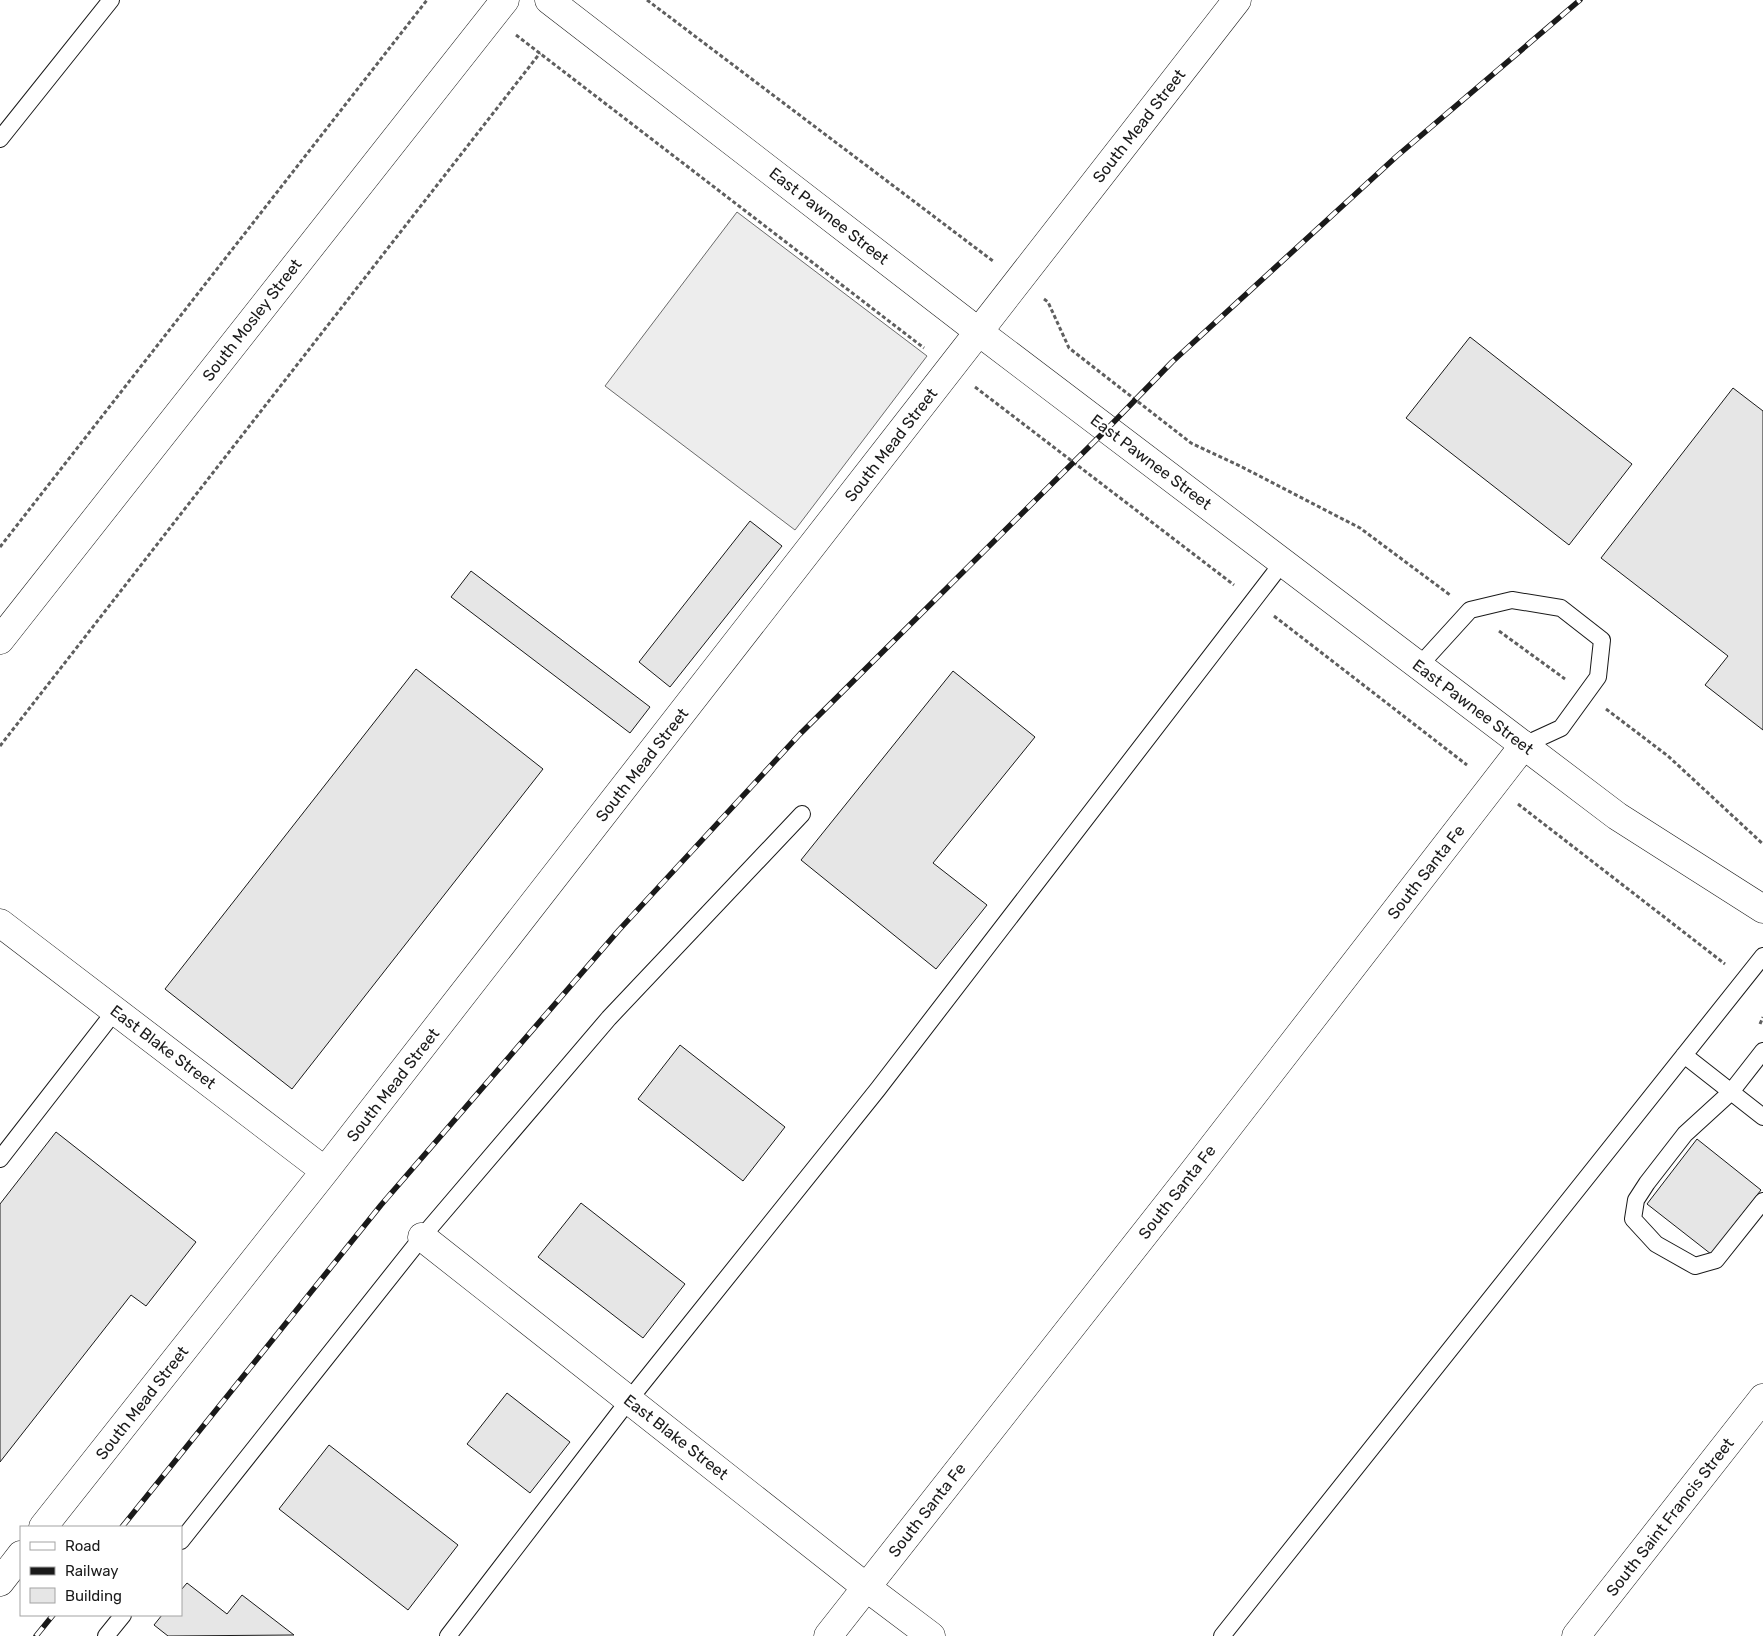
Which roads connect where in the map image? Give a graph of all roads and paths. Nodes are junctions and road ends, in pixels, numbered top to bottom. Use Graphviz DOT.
graph roads {
  1 [pos="112,0"];
  2 [pos="427,0"];
  3 [pos="548,0"];
  4 [pos="647,0"];
  5 [pos="1237,0"];
  6 [pos="498,8"];
  7 [pos="540,53"];
  8 [pos="0,139"];
  9 [pos="1019,280"];
  10 [pos="979,332"];
  11 [pos="950,368"];
  12 [pos="0,547"];
  13 [pos="1283,562"];
  14 [pos="1254,600"];
  15 [pos="1470,610"];
  16 [pos="0,640"];
  17 [pos="1419,666"];
  18 [pos="1586,694"];
  19 [pos="1524,745"];
  20 [pos="0,746"];
  21 [pos="1493,785"];
  22 [pos="802,814"];
  23 [pos="1763,844"];
  24 [pos="1763,909"];
  25 [pos="0,923"];
  26 [pos="1763,956"];
  27 [pos="1745,979"];
  28 [pos="115,1010"];
  29 [pos="1763,1051"];
  30 [pos="1684,1055"];
  31 [pos="1731,1092"];
  32 [pos="1763,1117"];
  33 [pos="0,1159"];
  34 [pos="325,1171"];
  35 [pos="1763,1201"];
  36 [pos="422,1237"];
  37 [pos="1763,1398"];
  38 [pos="629,1400"];
  39 [pos="44,1526"];
  40 [pos="182,1540"];
  41 [pos="20,1556"];
  42 [pos="0,1582"];
  43 [pos="866,1587"];
  44 [pos="122,1616"];
  45 [pos="106,1636"];
  46 [pos="448,1636"];
  47 [pos="828,1636"];
  48 [pos="931,1636"];
  49 [pos="1222,1636"];
  50 [pos="1576,1636"];
  1 -- 8 [label="lane"];
  2 -- 12 [label="path"];
  3 -- 10 [label="street, East Pawnee Street"];
  4 -- 9 [label="path"];
  5 -- 9 [label="street, South Mead Street"];
  6 -- 7 [label="path"];
  6 -- 16 [label="street, South Mosley Street"];
  7 -- 11 [label="path"];
  7 -- 20 [label="path"];
  9 -- 10 [label="street, South Mead Street"];
  9 -- 15 [label="path"];
  10 -- 11 [label="street, South Mead Street"];
  10 -- 13 [label="street, East Pawnee Street"];
  11 -- 14 [label="path"];
  11 -- 34 [label="street, South Mead Street"];
  13 -- 14 [label="lane"];
  13 -- 17 [label="street, East Pawnee Street"];
  14 -- 21 [label="path"];
  14 -- 38 [label="lane"];
  15 -- 17 [label="lane"];
  15 -- 18 [label="path"];
  15 -- 18 [label="lane"];
  17 -- 19 [label="street, East Pawnee Street"];
  18 -- 19 [label="lane"];
  18 -- 23 [label="path"];
  19 -- 21 [label="street, South Santa Fe"];
  19 -- 24 [label="street, East Pawnee Street"];
  21 -- 27 [label="path"];
  21 -- 43 [label="street, South Santa Fe"];
  22 -- 36 [label="lane"];
  25 -- 28 [label="street, East Blake Street"];
  26 -- 27 [label="lane"];
  27 -- 30 [label="lane"];
  28 -- 33 [label="lane"];
  28 -- 34 [label="street, East Blake Street"];
  29 -- 31 [label="lane"];
  30 -- 31 [label="lane"];
  30 -- 49 [label="lane"];
  31 -- 32 [label="lane"];
  31 -- 35 [label="lane"];
  34 -- 39 [label="street, South Mead Street"];
  36 -- 38 [label="street, East Blake Street"];
  36 -- 40 [label="lane"];
  37 -- 50 [label="street, South Saint Francis Street"];
  38 -- 43 [label="street, East Blake Street"];
  38 -- 46 [label="lane"];
  41 -- 42 [label="street"];
  43 -- 47 [label="street, South Santa Fe"];
  43 -- 48 [label="street, East Blake Street"];
  44 -- 45 [label="lane"];
}
